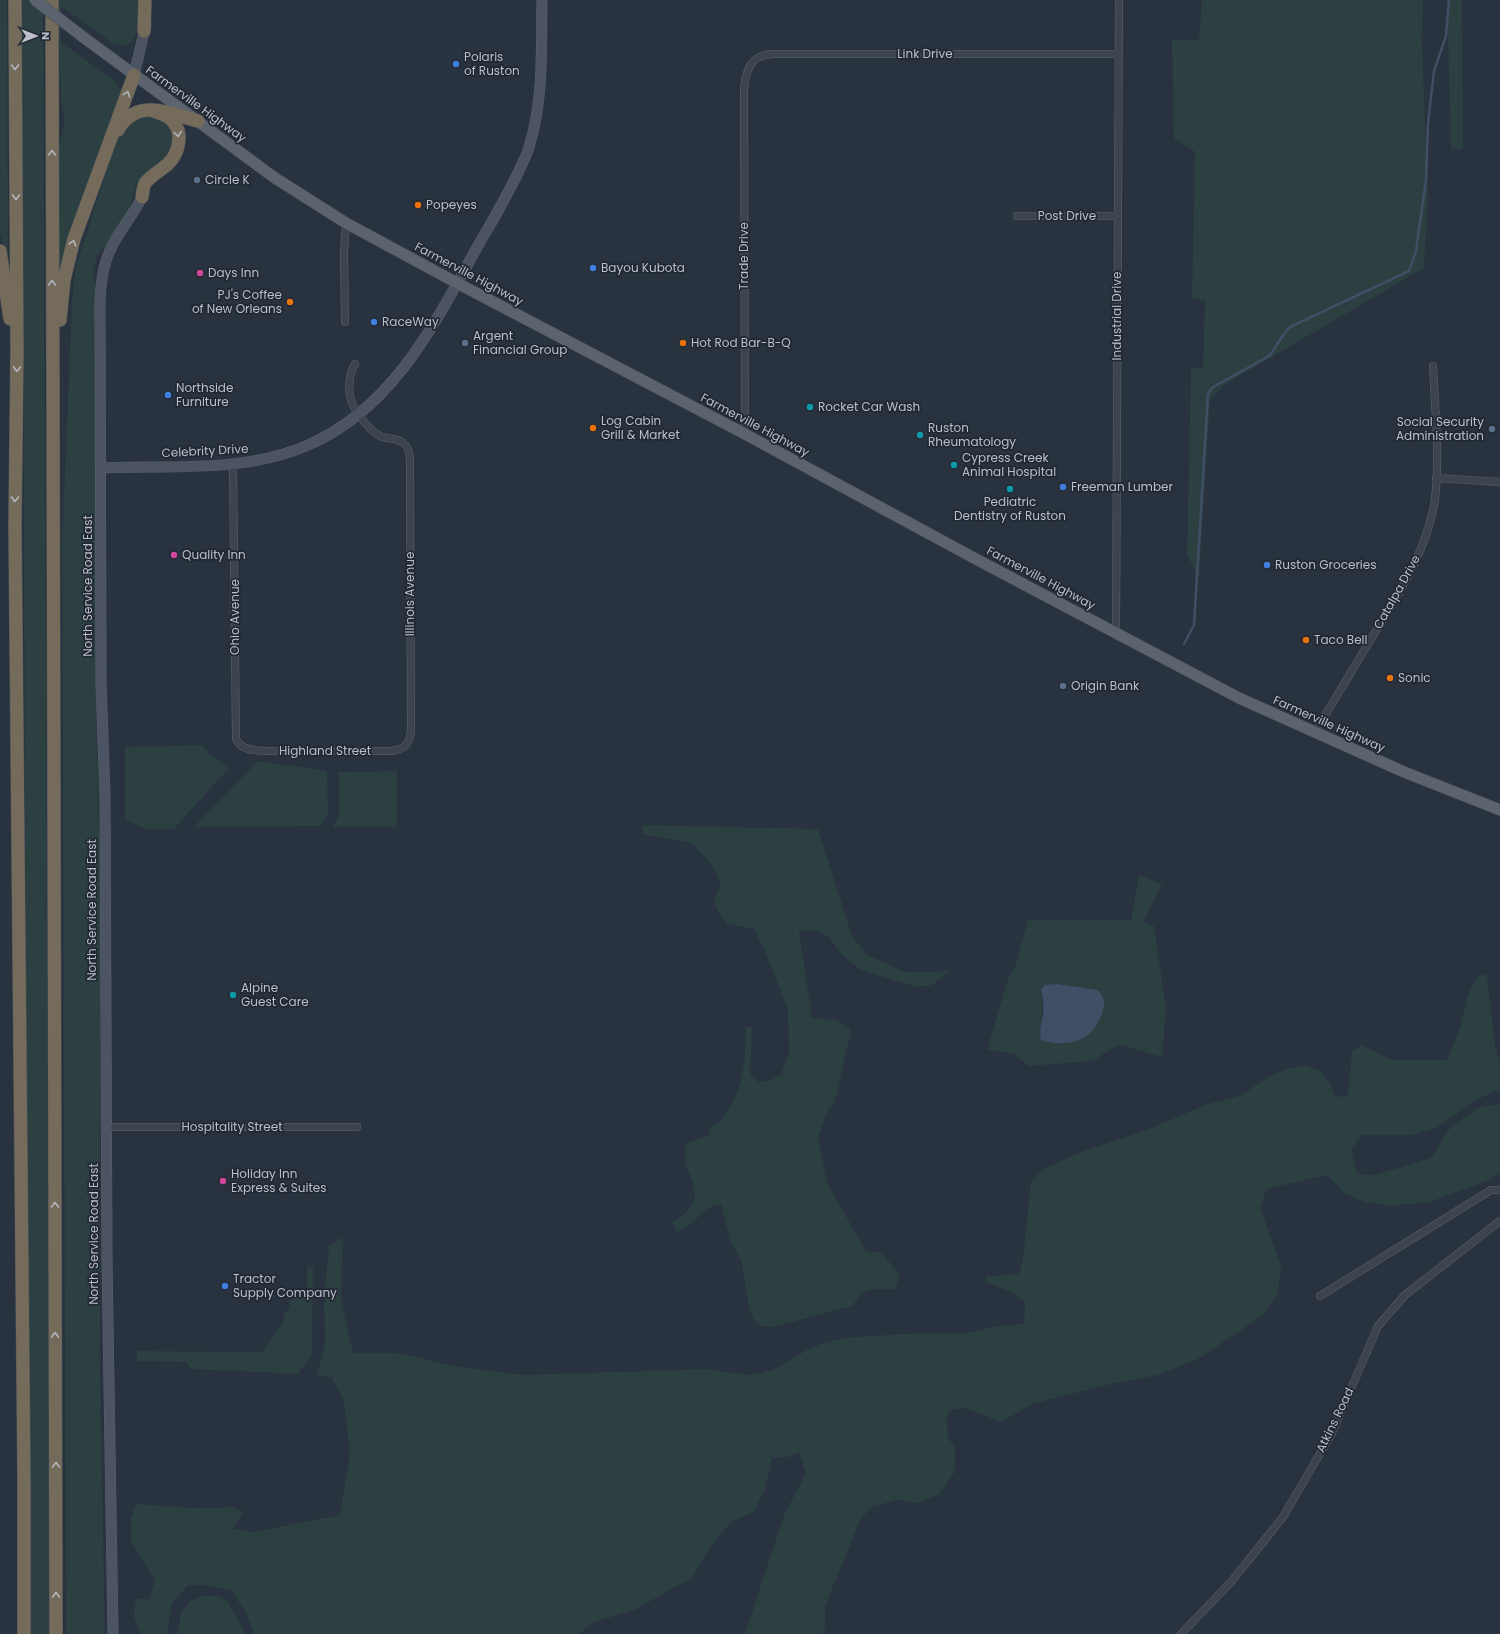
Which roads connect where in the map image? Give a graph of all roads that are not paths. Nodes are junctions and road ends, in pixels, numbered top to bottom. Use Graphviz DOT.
graph roads {
  1 [pos="15,0"];
  2 [pos="35,0"];
  3 [pos="52,0"];
  4 [pos="145,0"];
  5 [pos="150,0"];
  6 [pos="542,0"];
  7 [pos="1119,0"];
  8 [pos="144,31"];
  9 [pos="1119,54"];
  10 [pos="134,75"];
  11 [pos="745,78"];
  12 [pos="151,110"];
  13 [pos="198,121"];
  14 [pos="109,146"];
  15 [pos="142,197"];
  16 [pos="1017,216"];
  17 [pos="1117,216"];
  18 [pos="346,223"];
  19 [pos="0,251"];
  20 [pos="457,283"];
  21 [pos="345,322"];
  22 [pos="17,352"];
  23 [pos="355,364"];
  24 [pos="1433,366"];
  25 [pos="359,415"];
  26 [pos="745,434"];
  27 [pos="53,448"];
  28 [pos="234,464"];
  29 [pos="101,468"];
  30 [pos="1436,478"];
  31 [pos="1500,482"];
  32 [pos="1116,633"];
  33 [pos="1315,732"];
  34 [pos="409,742"];
  35 [pos="238,745"];
  36 [pos="1500,810"];
  37 [pos="106,1127"];
  38 [pos="357,1127"];
  39 [pos="1500,1190"];
  40 [pos="1500,1220"];
  41 [pos="1320,1296"];
  42 [pos="24,1634"];
  43 [pos="56,1634"];
  44 [pos="113,1634"];
  45 [pos="1180,1634"];
  1 -- 22 [label="highway, one-way"];
  2 -- 10 [label="main road, Farmerville Highway, bridge"];
  27 -- 3 [label="highway, one-way"];
  4 -- 8 [label="highway"];
  5 -- 8 [label="street"];
  6 -- 20 [label="street, Celebrity Drive"];
  7 -- 9 [label="street, Industrial Drive"];
  8 -- 10 [label="street"];
  9 -- 11 [label="street, Link Drive"];
  9 -- 17 [label="street, Industrial Drive"];
  10 -- 13 [label="main road, Farmerville Highway"];
  14 -- 10 [label="highway, one-way"];
  11 -- 26 [label="street, Trade Drive"];
  12 -- 13 [label="highway"];
  12 -- 14 [label="highway"];
  12 -- 15 [label="highway, one-way"];
  13 -- 18 [label="main road, Farmerville Highway"];
  27 -- 14 [label="highway, one-way"];
  15 -- 29 [label="street, North Service Road East"];
  16 -- 17 [label="street, Post Drive"];
  17 -- 32 [label="street, Industrial Drive"];
  18 -- 20 [label="main road, Farmerville Highway"];
  18 -- 21 [label="street"];
  19 -- 22 [label="highway"];
  20 -- 25 [label="street, Celebrity Drive"];
  20 -- 26 [label="main road, Farmerville Highway"];
  22 -- 42 [label="highway, one-way"];
  23 -- 25 [label="street"];
  24 -- 30 [label="street, Catalpa Drive"];
  25 -- 28 [label="street, Celebrity Drive"];
  25 -- 34 [label="street, Illinois Avenue"];
  26 -- 32 [label="main road, Farmerville Highway"];
  43 -- 27 [label="highway, one-way"];
  28 -- 29 [label="street, Celebrity Drive"];
  28 -- 35 [label="street, Ohio Avenue"];
  29 -- 37 [label="street, North Service Road East"];
  30 -- 31 [label="street"];
  30 -- 33 [label="street, Catalpa Drive"];
  32 -- 33 [label="main road, Farmerville Highway"];
  33 -- 36 [label="main road, Farmerville Highway"];
  34 -- 35 [label="street, Highland Street"];
  37 -- 38 [label="street, Hospitality Street"];
  37 -- 44 [label="street, North Service Road East"];
  39 -- 41 [label="street"];
  40 -- 45 [label="street, Atkins Road"];
}
